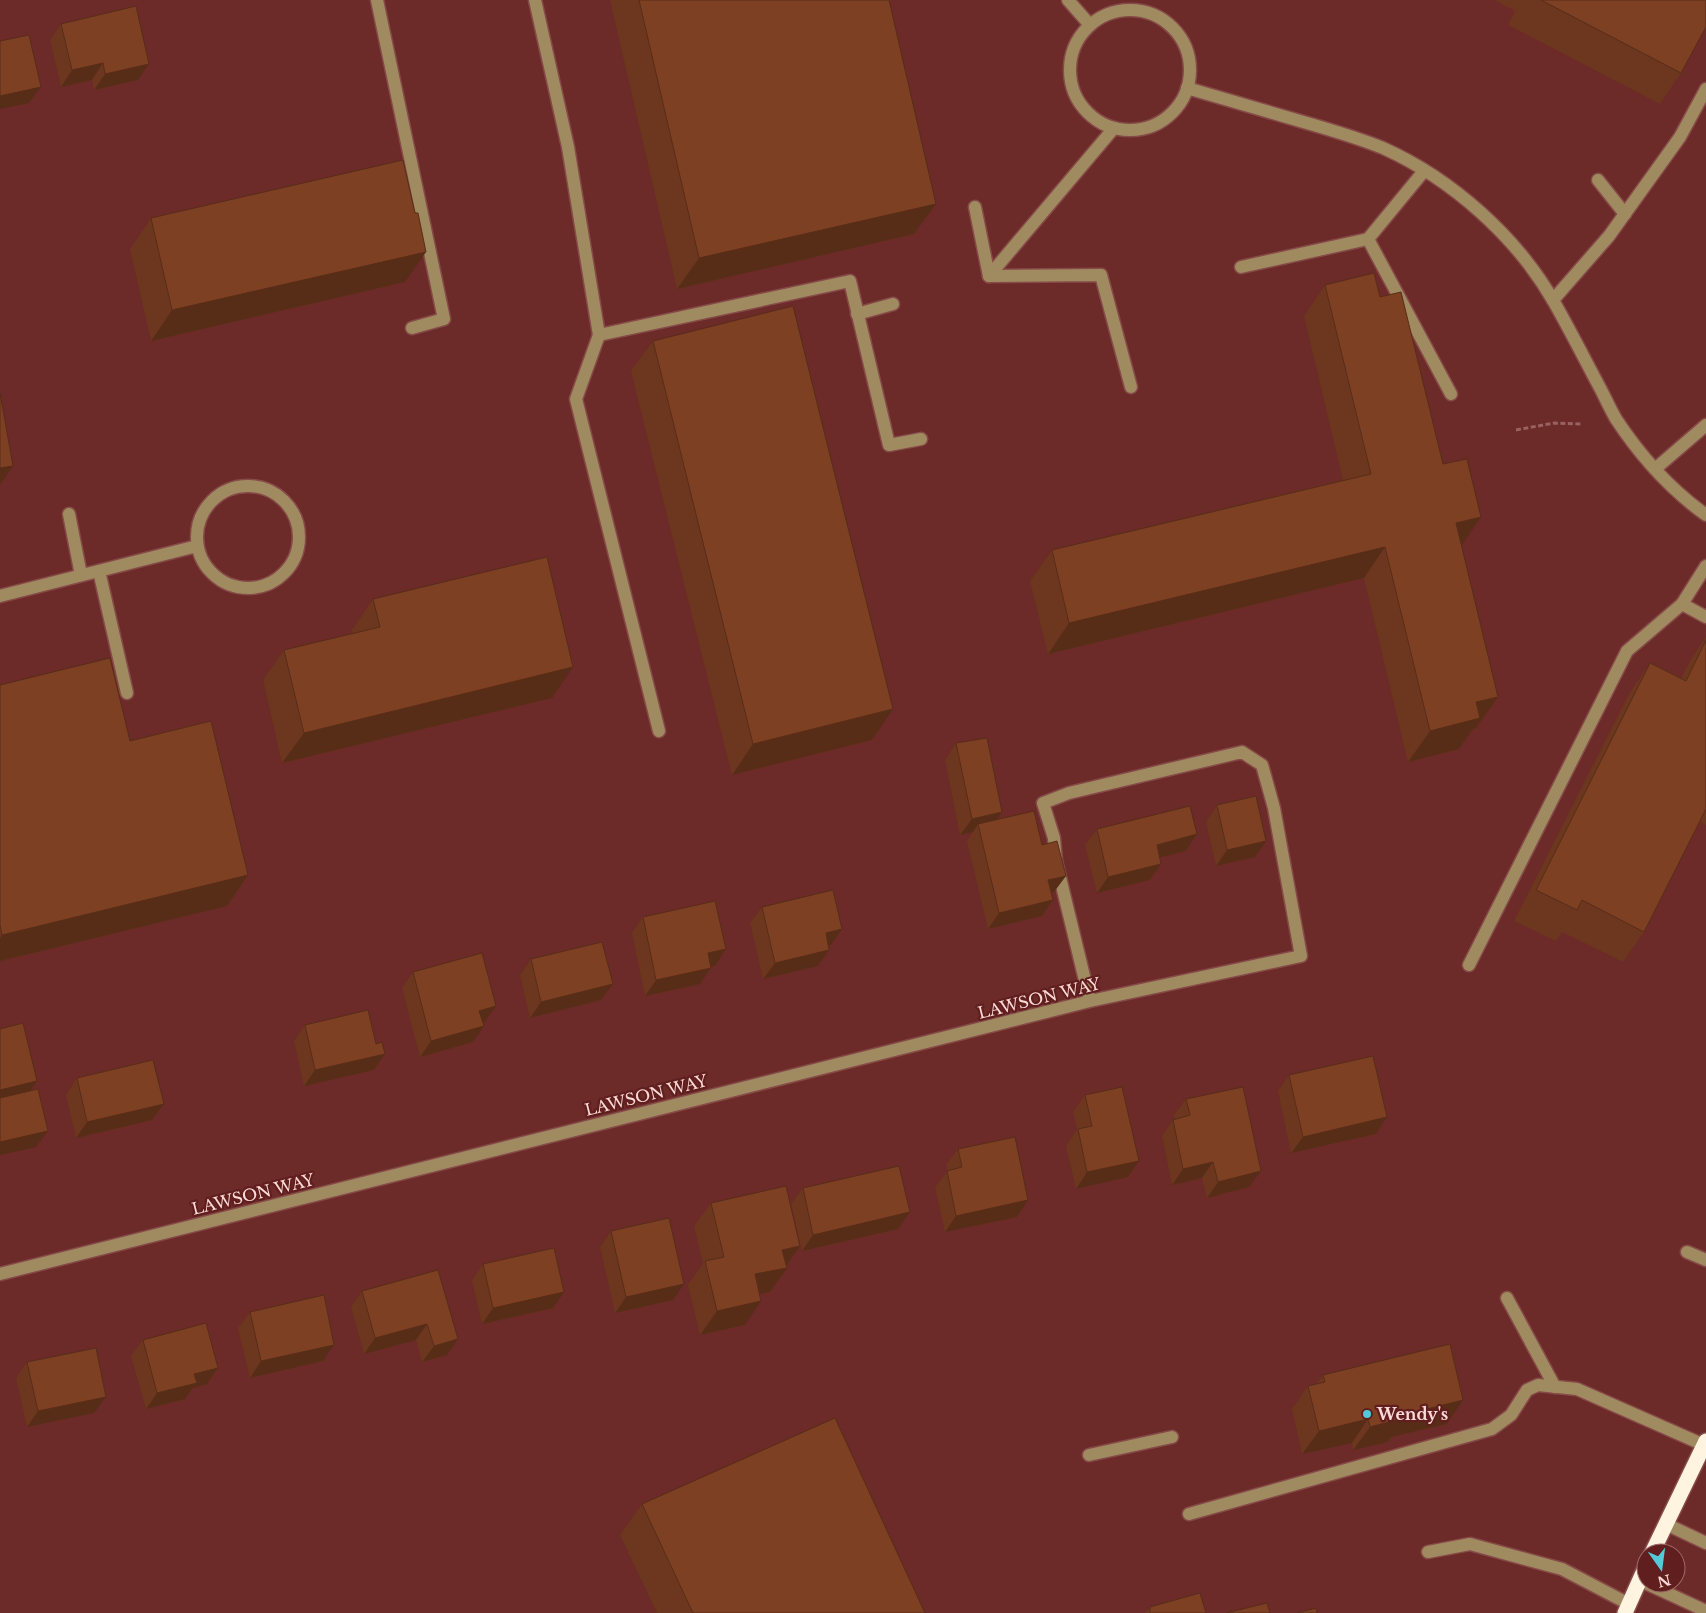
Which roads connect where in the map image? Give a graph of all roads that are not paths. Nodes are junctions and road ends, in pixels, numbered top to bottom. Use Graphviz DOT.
graph roads {
  1 [pos="377,0"];
  2 [pos="535,0"];
  3 [pos="1068,0"];
  4 [pos="1090,26"];
  5 [pos="1188,88"];
  6 [pos="1706,89"];
  7 [pos="1114,128"];
  8 [pos="1424,171"];
  9 [pos="1598,180"];
  10 [pos="975,206"];
  11 [pos="1625,214"];
  12 [pos="1368,239"];
  13 [pos="1241,268"];
  14 [pos="989,276"];
  15 [pos="1553,300"];
  16 [pos="893,304"];
  17 [pos="857,314"];
  18 [pos="412,328"];
  19 [pos="599,335"];
  20 [pos="1131,387"];
  21 [pos="1452,394"];
  22 [pos="1706,425"];
  23 [pos="921,439"];
  24 [pos="1655,469"];
  25 [pos="69,514"];
  26 [pos="1706,515"];
  27 [pos="197,546"];
  28 [pos="1706,566"];
  29 [pos="99,570"];
  30 [pos="81,575"];
  31 [pos="0,596"];
  32 [pos="1682,604"];
  33 [pos="1706,617"];
  34 [pos="127,692"];
  35 [pos="659,731"];
  36 [pos="1469,965"];
  37 [pos="1090,1001"];
  38 [pos="1687,1252"];
  39 [pos="1706,1260"];
  40 [pos="0,1274"];
  41 [pos="1506,1298"];
  42 [pos="1556,1387"];
  43 [pos="1172,1437"];
  44 [pos="1705,1443"];
  45 [pos="1089,1455"];
  46 [pos="1190,1514"];
  47 [pos="1666,1524"];
  48 [pos="1657,1543"];
  49 [pos="1706,1543"];
  50 [pos="1428,1552"];
  51 [pos="1636,1587"];
  52 [pos="1668,1593"];
  53 [pos="1627,1608"];
  54 [pos="1706,1610"];
  1 -- 18 [label="street"];
  2 -- 19 [label="street"];
  3 -- 4 [label="street"];
  4 -- 5 [label="street"];
  4 -- 7 [label="street"];
  5 -- 7 [label="street"];
  5 -- 8 [label="street"];
  6 -- 11 [label="street"];
  7 -- 14 [label="street"];
  8 -- 12 [label="street"];
  8 -- 15 [label="street"];
  9 -- 11 [label="street"];
  10 -- 14 [label="street"];
  11 -- 15 [label="street"];
  12 -- 13 [label="street"];
  12 -- 21 [label="street"];
  14 -- 20 [label="street"];
  15 -- 24 [label="street"];
  16 -- 17 [label="street"];
  17 -- 19 [label="street"];
  17 -- 23 [label="street"];
  19 -- 35 [label="street"];
  22 -- 24 [label="street"];
  24 -- 26 [label="street"];
  25 -- 30 [label="street"];
  27 -- 27 [label="street"];
  27 -- 29 [label="street"];
  28 -- 32 [label="street"];
  29 -- 30 [label="street"];
  29 -- 34 [label="street"];
  30 -- 31 [label="street"];
  32 -- 33 [label="street"];
  32 -- 36 [label="street"];
  37 -- 37 [label="street, LAWSON WAY"];
  37 -- 40 [label="street, LAWSON WAY"];
  38 -- 39 [label="street"];
  41 -- 42 [label="street"];
  42 -- 44 [label="street"];
  42 -- 46 [label="street"];
  43 -- 45 [label="street"];
  44 -- 47 [label="highway"];
  47 -- 48 [label="highway"];
  47 -- 49 [label="street"];
  50 -- 53 [label="street"];
  51 -- 53 [label="highway"];
  52 -- 54 [label="street"];
}
